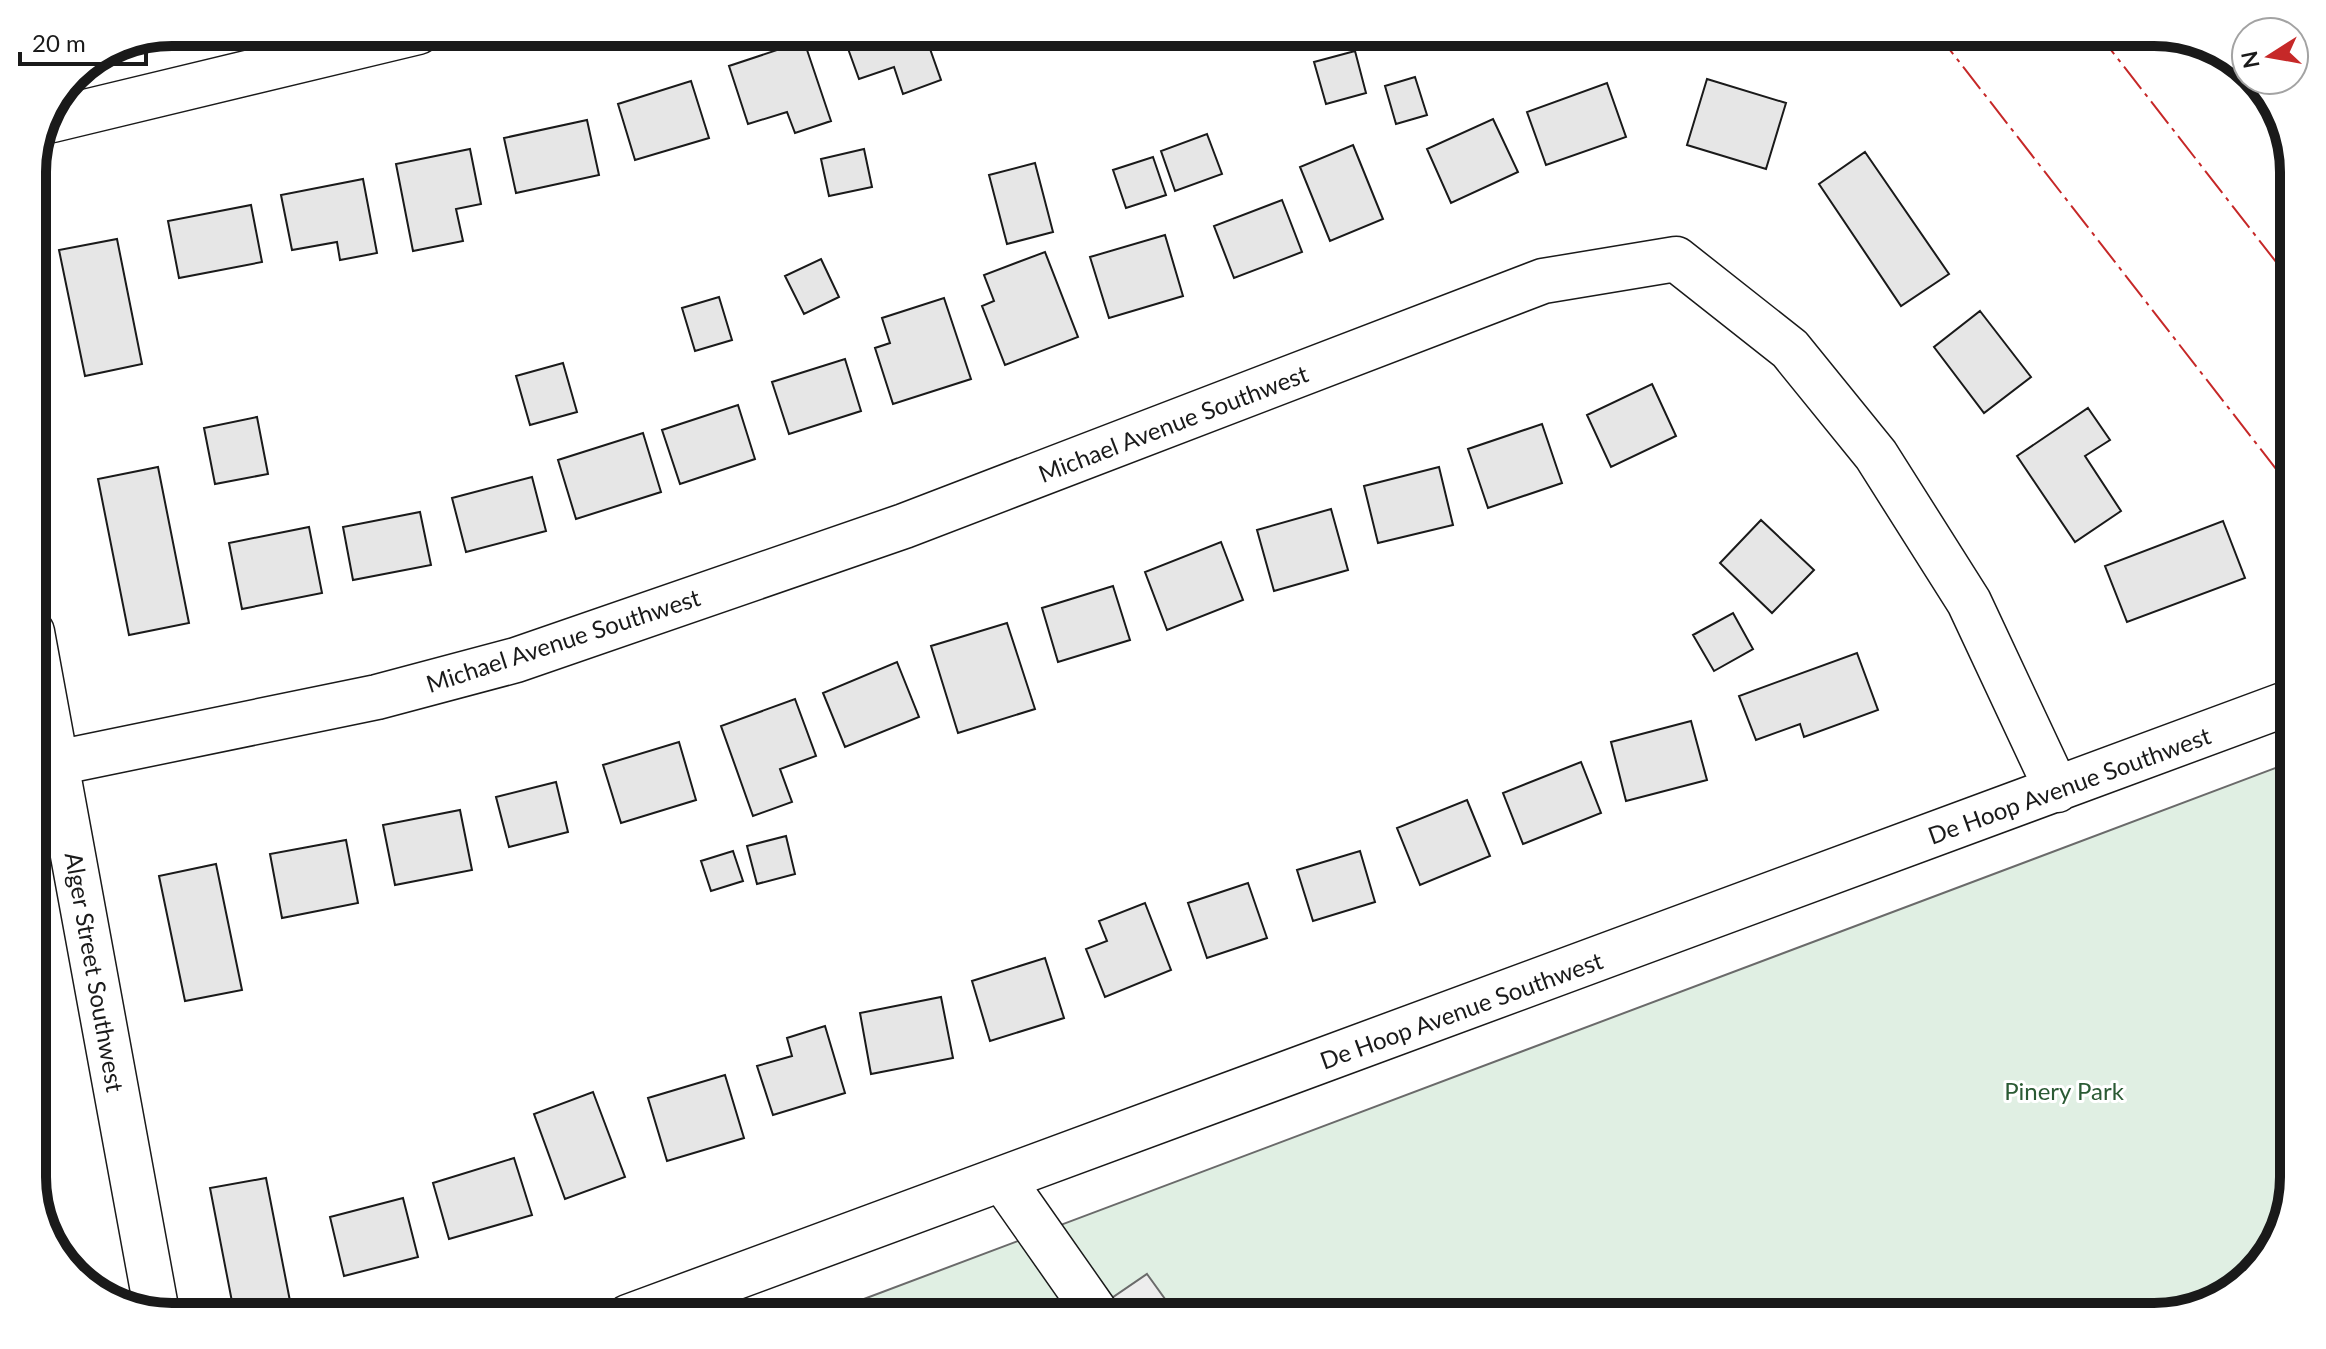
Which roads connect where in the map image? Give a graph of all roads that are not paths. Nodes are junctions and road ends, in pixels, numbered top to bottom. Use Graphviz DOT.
graph roads {
  1 [pos="360,46"];
  2 [pos="59,118"];
  3 [pos="2280,706"];
  4 [pos="46,766"];
  5 [pos="46,771"];
  6 [pos="2057,790"];
  7 [pos="1003,1180"];
  8 [pos="155,1302"];
  9 [pos="666,1303"];
  10 [pos="1089,1303"];
  1 -- 2 [label="street"];
  3 -- 6 [label="street, De Hoop Avenue Southwest"];
  4 -- 6 [label="street, Michael Avenue Southwest"];
  5 -- 8 [label="street, Alger Street Southwest"];
  6 -- 7 [label="street, De Hoop Avenue Southwest"];
  7 -- 9 [label="street, De Hoop Avenue Southwest"];
  7 -- 10 [label="street"];
}
